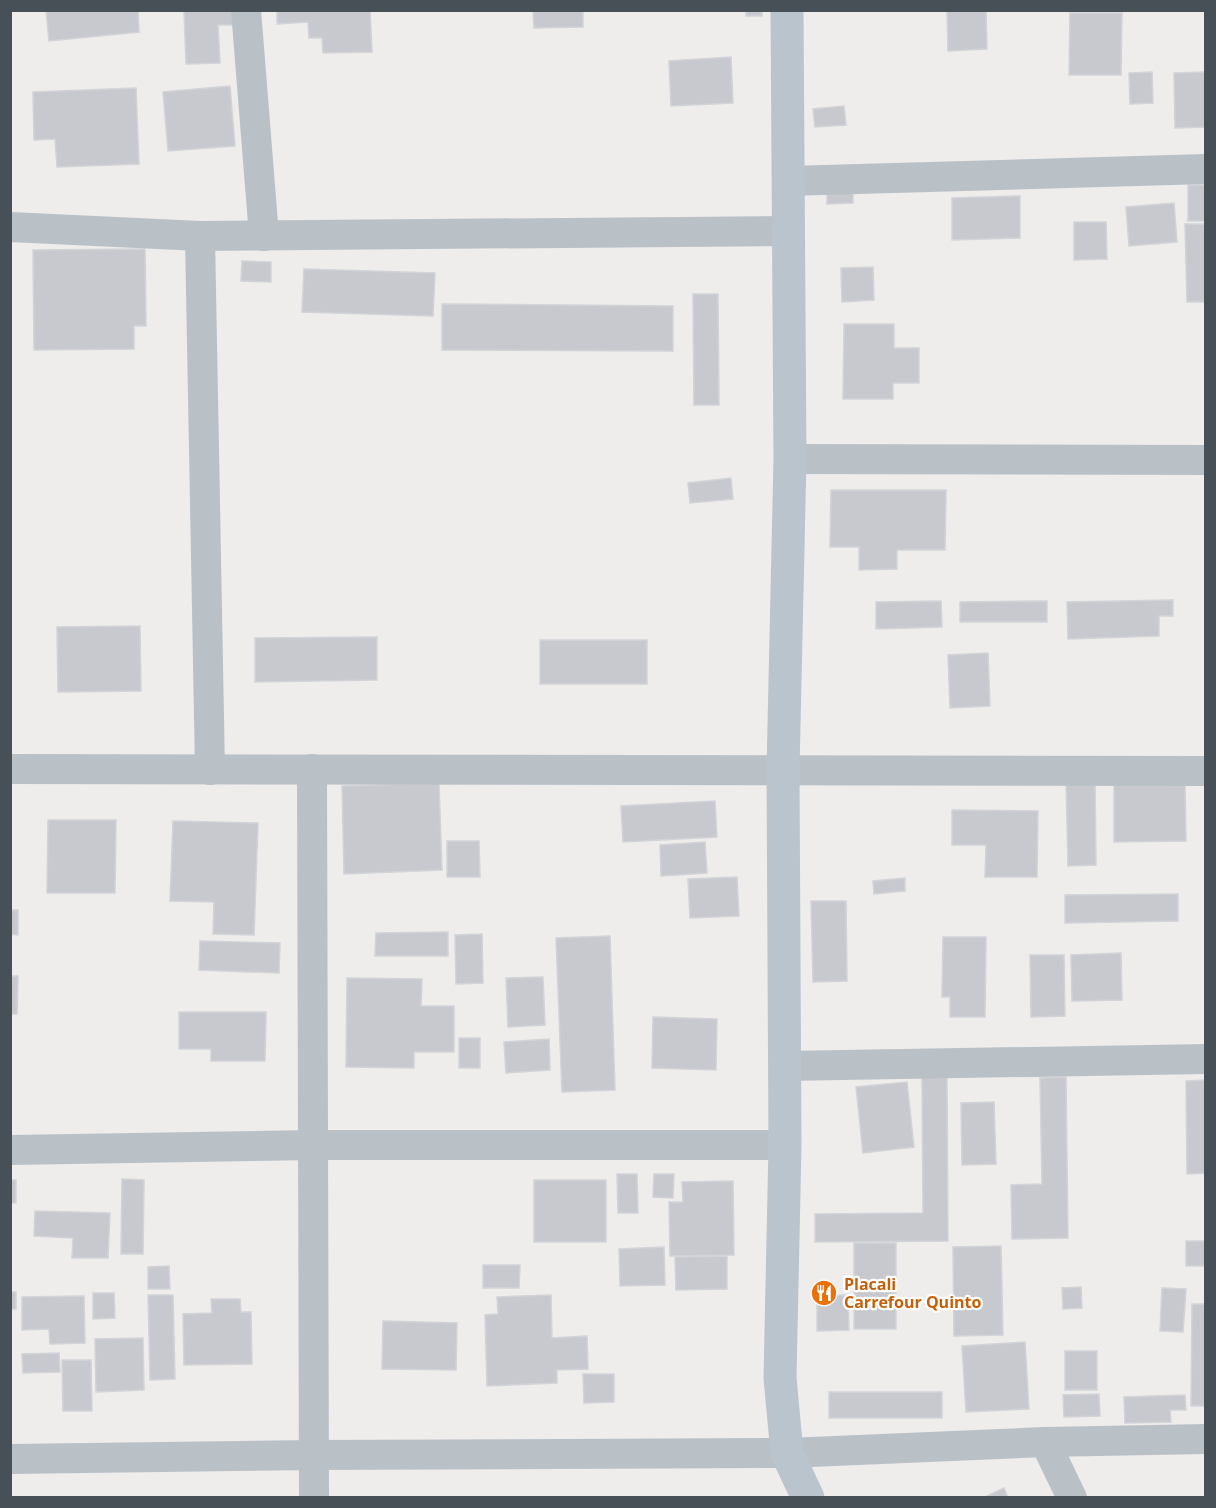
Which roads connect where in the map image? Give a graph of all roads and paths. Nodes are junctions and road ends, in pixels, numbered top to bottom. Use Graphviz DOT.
graph roads {
  1 [pos="246,10"];
  2 [pos="787,10"];
  3 [pos="1206,169"];
  4 [pos="788,181"];
  5 [pos="11,222"];
  6 [pos="788,231"];
  7 [pos="200,236"];
  8 [pos="264,236"];
  9 [pos="790,459"];
  10 [pos="1206,460"];
  11 [pos="10,769"];
  12 [pos="312,769"];
  13 [pos="210,770"];
  14 [pos="783,770"];
  15 [pos="1206,771"];
  16 [pos="1206,1059"];
  17 [pos="784,1066"];
  18 [pos="314,1145"];
  19 [pos="785,1145"];
  20 [pos="10,1150"];
  21 [pos="1206,1439"];
  22 [pos="1046,1442"];
  23 [pos="787,1453"];
  24 [pos="314,1455"];
  25 [pos="10,1459"];
  26 [pos="314,1497"];
  27 [pos="808,1497"];
  28 [pos="1072,1497"];
  1 -- 8 [label="street"];
  2 -- 4 [label="street"];
  3 -- 4 [label="street"];
  4 -- 6 [label="street"];
  5 -- 7 [label="street"];
  6 -- 8 [label="street"];
  6 -- 9 [label="street"];
  7 -- 8 [label="street"];
  7 -- 13 [label="street"];
  9 -- 10 [label="street"];
  9 -- 14 [label="street"];
  11 -- 13 [label="street"];
  12 -- 13 [label="street"];
  12 -- 14 [label="street"];
  12 -- 18 [label="street"];
  14 -- 15 [label="street"];
  14 -- 17 [label="street"];
  16 -- 17 [label="street"];
  17 -- 19 [label="street"];
  18 -- 19 [label="street"];
  18 -- 20 [label="street"];
  18 -- 24 [label="street"];
  19 -- 23 [label="street"];
  21 -- 22 [label="street"];
  22 -- 23 [label="street"];
  22 -- 28 [label="street"];
  23 -- 24 [label="street"];
  23 -- 27 [label="street"];
  24 -- 25 [label="street"];
  24 -- 26 [label="street"];
}
